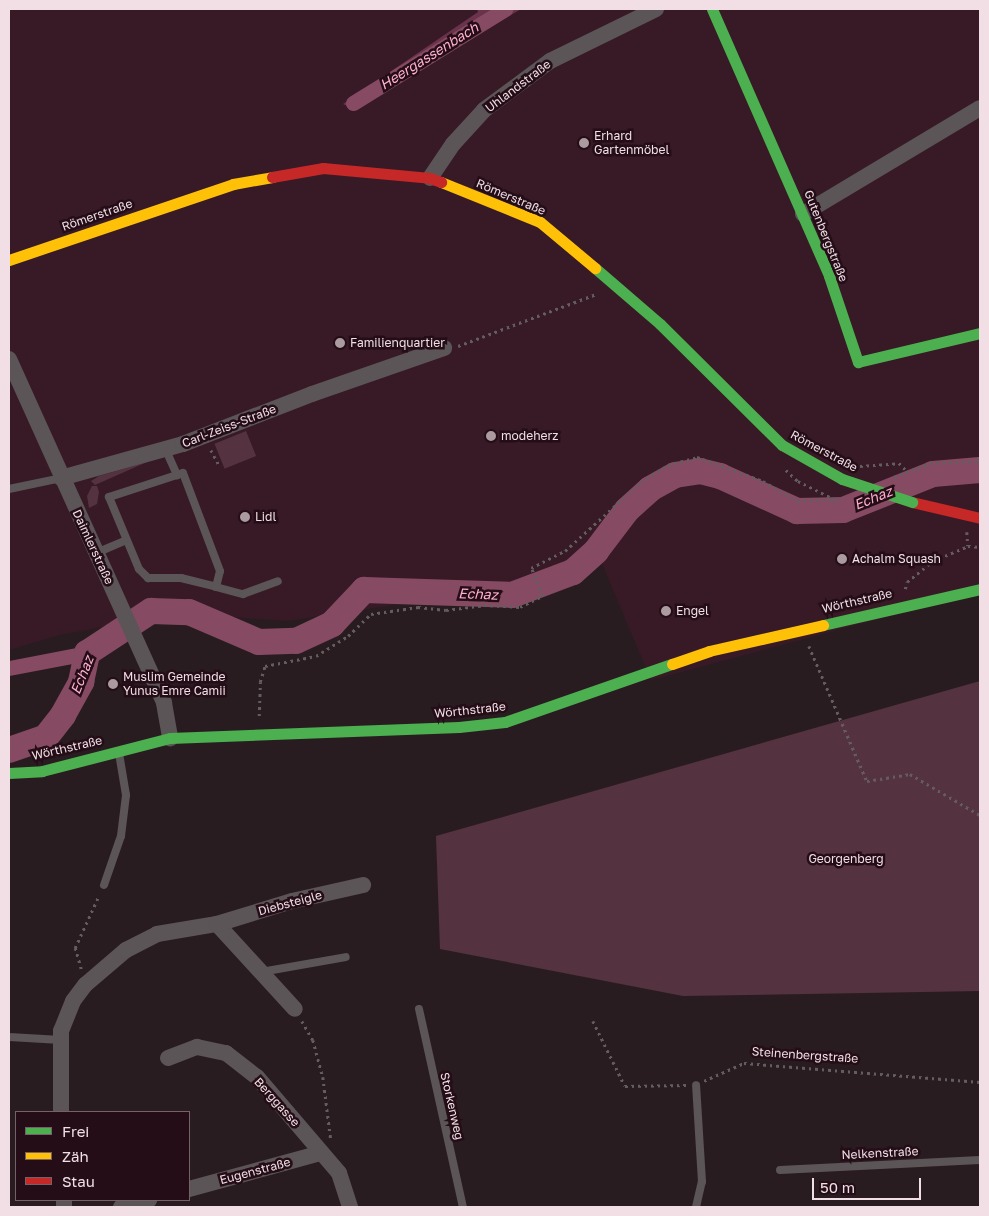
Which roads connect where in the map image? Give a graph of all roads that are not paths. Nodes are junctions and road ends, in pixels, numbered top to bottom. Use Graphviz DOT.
graph roads {
  1 [pos="656,9"];
  2 [pos="712,9"];
  3 [pos="980,108"];
  4 [pos="430,178"];
  5 [pos="804,214"];
  6 [pos="9,260"];
  7 [pos="980,333"];
  8 [pos="444,348"];
  9 [pos="9,359"];
  10 [pos="165,448"];
  11 [pos="177,474"];
  12 [pos="61,478"];
  13 [pos="9,489"];
  14 [pos="980,518"];
  15 [pos="126,540"];
  16 [pos="96,554"];
  17 [pos="278,581"];
  18 [pos="216,587"];
  19 [pos="980,588"];
  20 [pos="170,738"];
  21 [pos="118,750"];
  22 [pos="9,772"];
  23 [pos="104,885"];
  24 [pos="363,885"];
  25 [pos="217,924"];
  26 [pos="346,957"];
  27 [pos="261,972"];
  28 [pos="295,1008"];
  29 [pos="419,1009"];
  30 [pos="9,1037"];
  31 [pos="60,1040"];
  32 [pos="168,1058"];
  33 [pos="696,1085"];
  34 [pos="61,1111"];
  35 [pos="321,1153"];
  36 [pos="980,1160"];
  37 [pos="780,1170"];
  38 [pos="190,1189"];
  39 [pos="145,1201"];
  40 [pos="122,1207"];
  41 [pos="350,1207"];
  42 [pos="463,1207"];
  43 [pos="696,1207"];
  1 -- 4 [label="street, Uhlandstraße"];
  2 -- 5 [label="street, Gutenbergstraße"];
  3 -- 5 [label="street"];
  4 -- 6 [label="street, Römerstraße"];
  4 -- 14 [label="street, Römerstraße, bridge"];
  5 -- 7 [label="street, Gutenbergstraße"];
  8 -- 10 [label="street, Carl-Zeiss-Straße"];
  9 -- 12 [label="street, Daimlerstraße"];
  10 -- 11 [label="lane"];
  10 -- 12 [label="street, Carl-Zeiss-Straße"];
  11 -- 15 [label="lane"];
  11 -- 18 [label="lane"];
  12 -- 13 [label="lane, Carl-Zeiss-Straße"];
  12 -- 16 [label="street, Daimlerstraße"];
  15 -- 16 [label="lane"];
  15 -- 18 [label="lane"];
  16 -- 20 [label="street, Daimlerstraße"];
  17 -- 18 [label="lane"];
  19 -- 20 [label="street, Wörthstraße"];
  20 -- 21 [label="street, Wörthstraße"];
  21 -- 22 [label="street, Wörthstraße"];
  21 -- 23 [label="lane"];
  24 -- 25 [label="street, Diebsteigle"];
  25 -- 27 [label="street"];
  25 -- 31 [label="street, Diebsteigle"];
  26 -- 27 [label="lane"];
  27 -- 28 [label="street"];
  29 -- 42 [label="lane, Storkenweg"];
  30 -- 31 [label="lane"];
  31 -- 34 [label="street, Diebsteigle"];
  32 -- 35 [label="street, Berggasse"];
  33 -- 43 [label="lane"];
  35 -- 38 [label="street, Eugenstraße"];
  35 -- 41 [label="street, Berggasse"];
  36 -- 37 [label="lane, Nelkenstraße"];
  39 -- 40 [label="street"];
}
